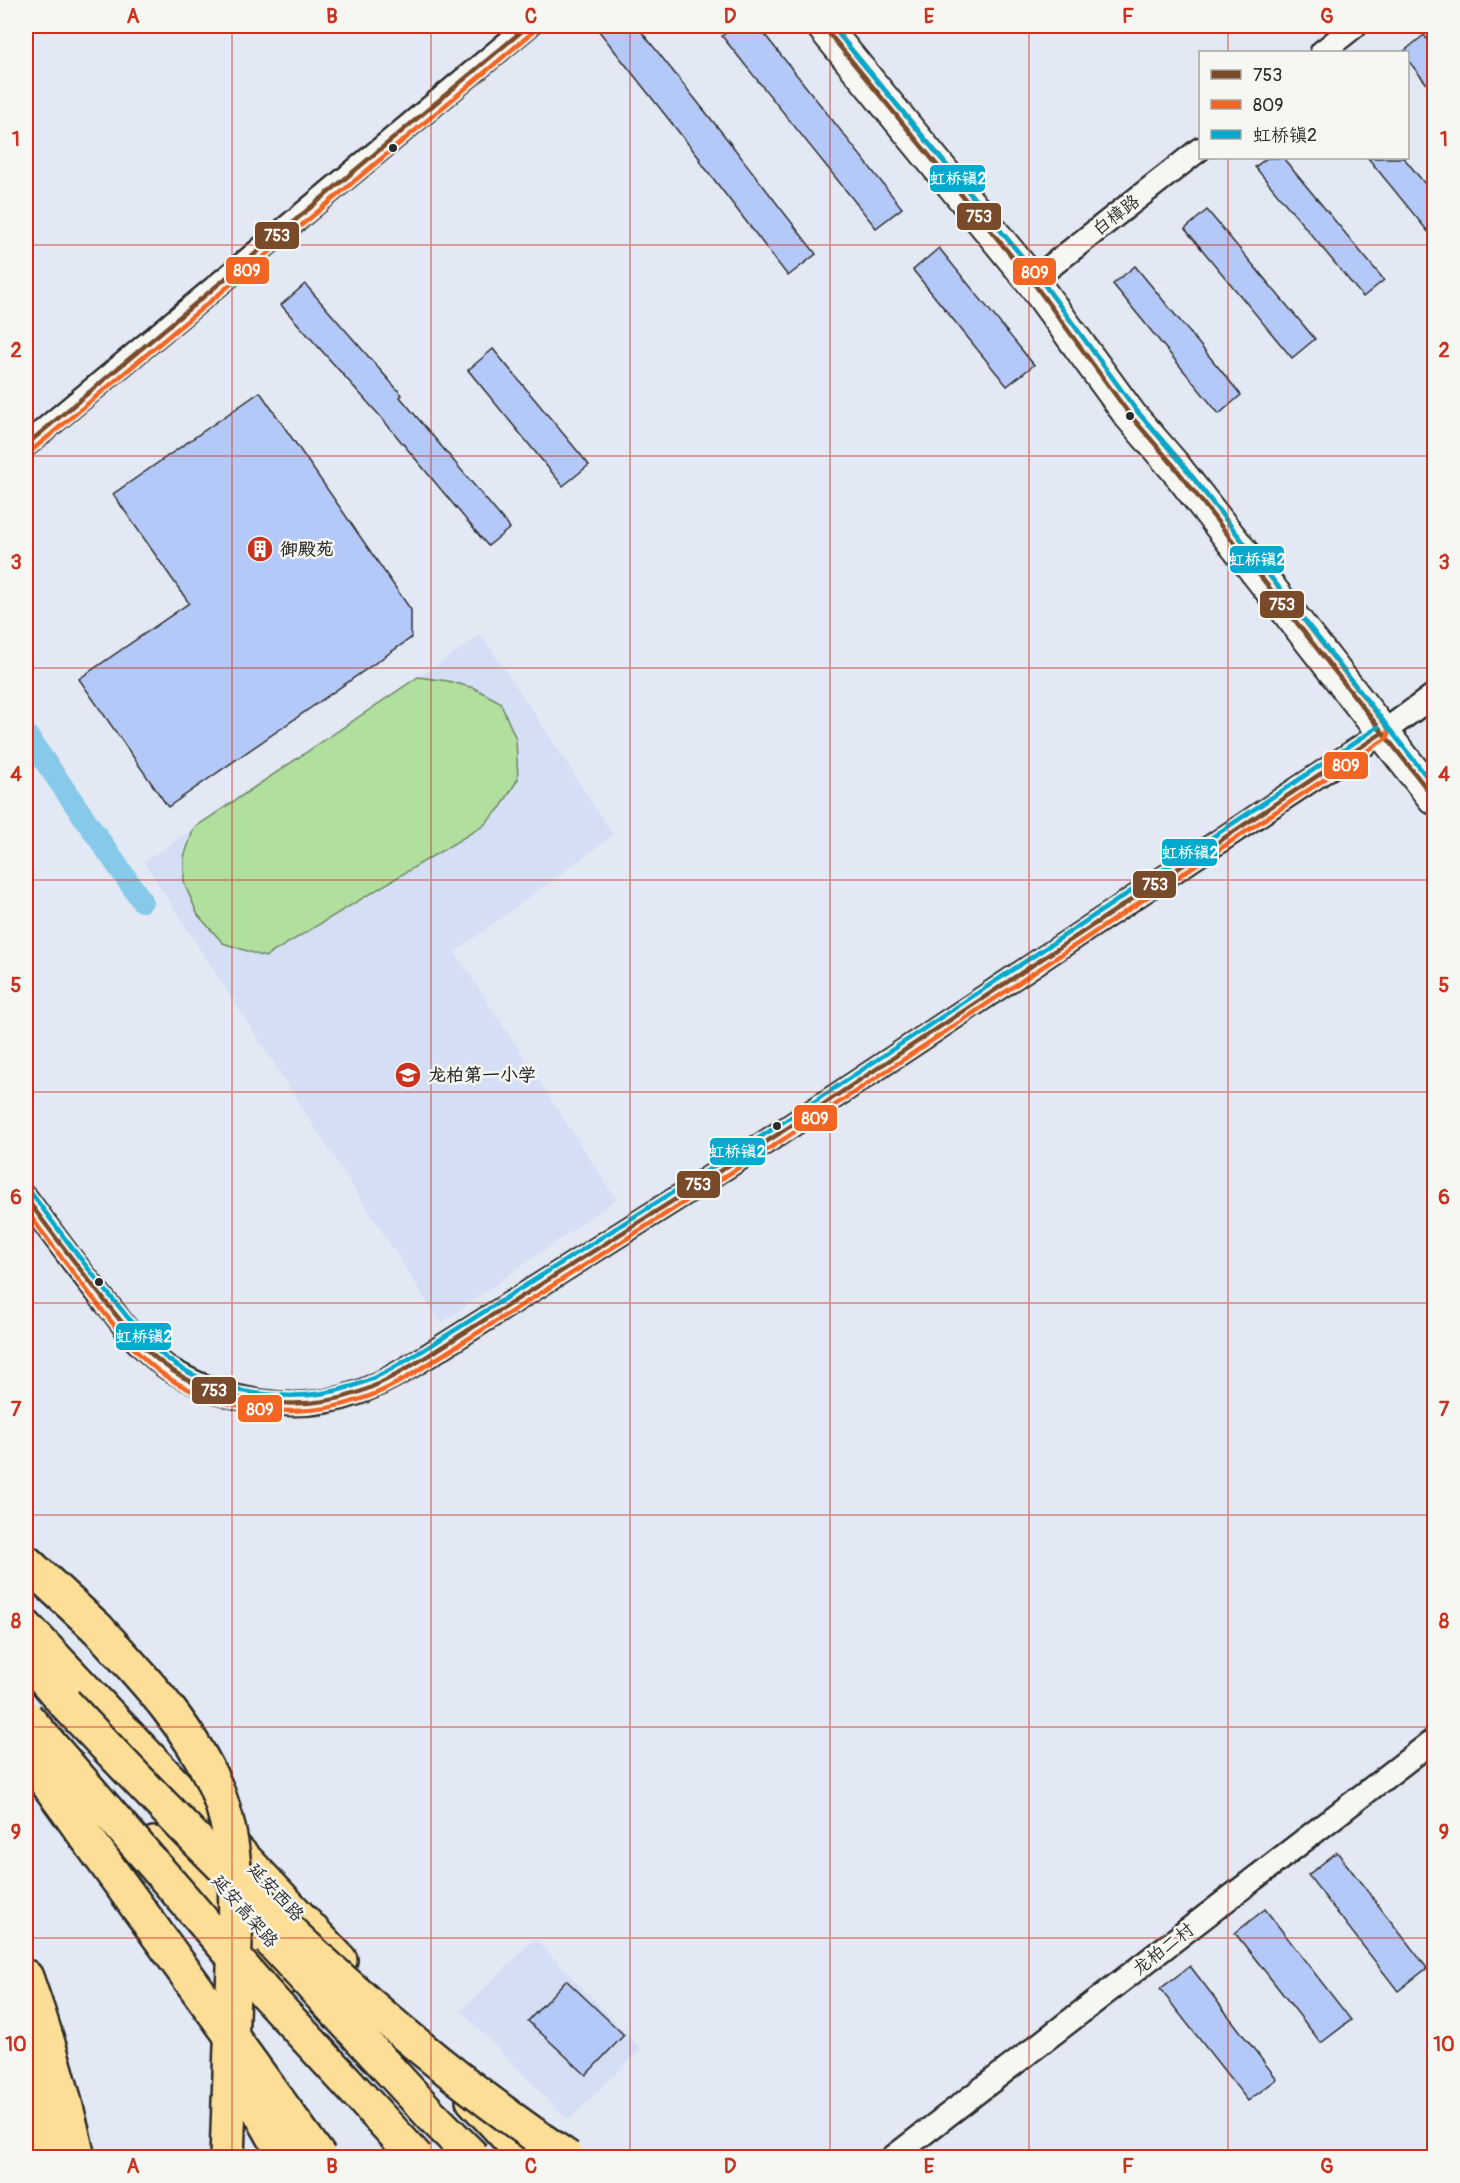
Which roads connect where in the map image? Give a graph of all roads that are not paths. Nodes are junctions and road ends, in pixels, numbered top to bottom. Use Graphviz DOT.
graph roads {
  1 [pos="528,26"];
  2 [pos="823,26"];
  3 [pos="1355,26"];
  4 [pos="1323,51"];
  5 [pos="1199,149"];
  6 [pos="1032,281"];
  7 [pos="26,445"];
  8 [pos="1434,695"];
  9 [pos="1382,733"];
  10 [pos="1434,798"];
  11 [pos="26,1198"];
  12 [pos="26,1562"];
  13 [pos="26,1628"];
  14 [pos="26,1657"];
  15 [pos="64,1703"];
  16 [pos="26,1716"];
  17 [pos="1434,1740"];
  18 [pos="26,1755"];
  19 [pos="26,1977"];
  20 [pos="26,2069"];
  21 [pos="35,2150"];
  22 [pos="78,2157"];
  23 [pos="227,2157"];
  24 [pos="286,2157"];
  25 [pos="320,2157"];
  26 [pos="417,2157"];
  27 [pos="465,2157"];
  28 [pos="474,2157"];
  29 [pos="527,2157"];
  30 [pos="568,2157"];
  31 [pos="892,2157"];
  1 -- 7 [label="street"];
  2 -- 6 [label="street"];
  3 -- 4 [label="street"];
  5 -- 6 [label="street, 白樟路"];
  6 -- 9 [label="street"];
  8 -- 9 [label="street"];
  9 -- 10 [label="street"];
  9 -- 11 [label="street"];
  12 -- 23 [label="main road, bridge"];
  13 -- 29 [label="main road, 延安西路"];
  14 -- 15 [label="main road, 延安高架路"];
  15 -- 28 [label="main road, 延安高架路, bridge"];
  15 -- 30 [label="main road, bridge"];
  16 -- 26 [label="main road, bridge"];
  16 -- 27 [label="main road"];
  17 -- 31 [label="street, 龙柏二村"];
  18 -- 24 [label="main road, bridge"];
  18 -- 25 [label="main road, bridge"];
  19 -- 22 [label="main road"];
  20 -- 21 [label="main road"];
}
